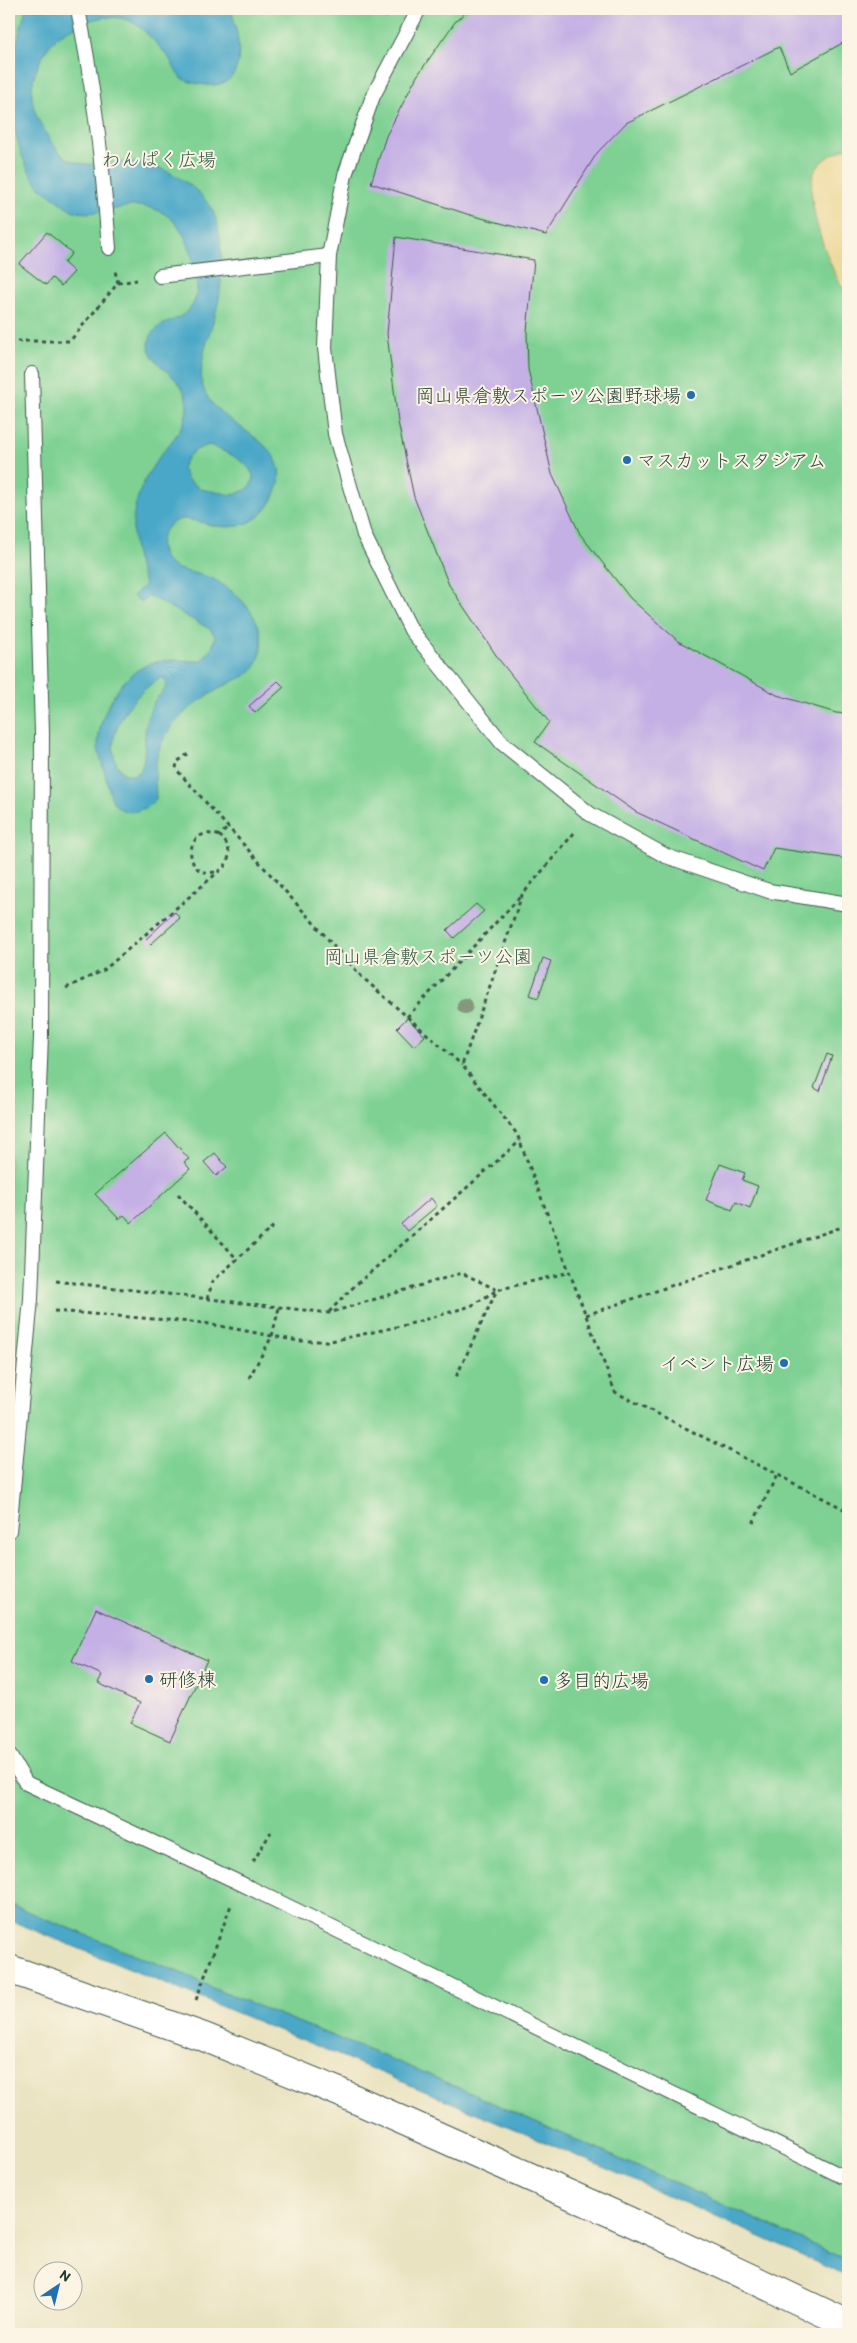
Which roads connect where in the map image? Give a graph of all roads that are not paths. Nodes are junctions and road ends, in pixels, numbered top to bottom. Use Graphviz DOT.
graph roads {
  1 [pos="78,9"];
  2 [pos="419,9"];
  3 [pos="109,248"];
  4 [pos="329,256"];
  5 [pos="160,276"];
  6 [pos="32,374"];
  7 [pos="848,904"];
  8 [pos="9,1531"];
  9 [pos="9,1755"];
  10 [pos="9,1969"];
  11 [pos="848,2179"];
  12 [pos="848,2324"];
  1 -- 3 [label="lane"];
  2 -- 4 [label="lane"];
  4 -- 5 [label="lane"];
  4 -- 7 [label="lane"];
  6 -- 8 [label="lane"];
  9 -- 11 [label="lane"];
  10 -- 12 [label="street"];
}
